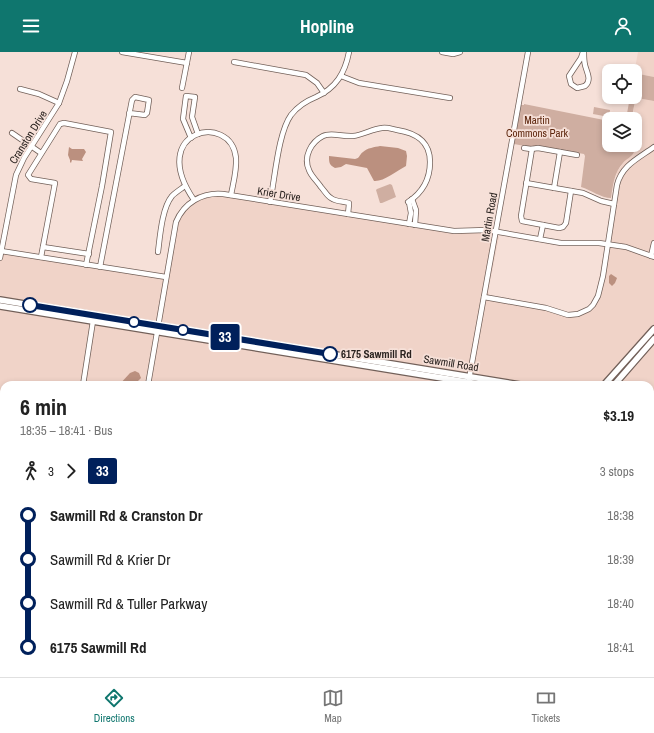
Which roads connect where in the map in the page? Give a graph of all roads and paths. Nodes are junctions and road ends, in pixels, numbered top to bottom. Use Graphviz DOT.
graph roads {
  1 [pos="75,52"];
  2 [pos="122,52"];
  3 [pos="189,52"];
  4 [pos="349,52"];
  5 [pos="442,52"];
  6 [pos="460,52"];
  7 [pos="528,52"];
  8 [pos="584,52"];
  9 [pos="234,62"];
  10 [pos="187,63"];
  11 [pos="341,76"];
  12 [pos="182,88"];
  13 [pos="20,89"];
  14 [pos="324,93"];
  15 [pos="450,98"];
  16 [pos="59,103"];
  17 [pos="130,113"];
  18 [pos="12,133"];
  19 [pos="198,134"];
  20 [pos="191,138"];
  21 [pos="32,146"];
  22 [pos="654,147"];
  23 [pos="524,148"];
  24 [pos="532,149"];
  25 [pos="560,152"];
  26 [pos="41,153"];
  27 [pos="577,155"];
  28 [pos="526,183"];
  29 [pos="185,186"];
  30 [pos="554,188"];
  31 [pos="571,191"];
  32 [pos="231,195"];
  33 [pos="194,200"];
  34 [pos="410,201"];
  35 [pos="270,202"];
  36 [pos="614,204"];
  37 [pos="348,214"];
  38 [pos="409,224"];
  39 [pos="415,225"];
  40 [pos="543,225"];
  41 [pos="496,232"];
  42 [pos="540,239"];
  43 [pos="654,243"];
  44 [pos="608,244"];
  45 [pos="43,247"];
  46 [pos="1,251"];
  47 [pos="158,252"];
  48 [pos="89,254"];
  49 [pos="653,256"];
  50 [pos="41,257"];
  51 [pos="0,258"];
  52 [pos="88,265"];
  53 [pos="100,267"];
  54 [pos="166,277"];
  55 [pos="484,297"];
  56 [pos="0,300"];
  57 [pos="0,306"];
  58 [pos="93,321"];
  59 [pos="157,329"];
  60 [pos="654,329"];
  61 [pos="654,339"];
  62 [pos="84,381"];
  63 [pos="149,381"];
  64 [pos="469,381"];
  65 [pos="608,381"];
  66 [pos="617,381"];
  1 -- 16 [label="street, Cranston Drive"];
  2 -- 10 [label="street"];
  3 -- 10 [label="street"];
  4 -- 11 [label="street"];
  5 -- 6 [label="street"];
  7 -- 41 [label="street, Martin Road"];
  8 -- 8 [label="street"];
  9 -- 14 [label="street"];
  10 -- 12 [label="street"];
  11 -- 14 [label="street"];
  11 -- 15 [label="street"];
  13 -- 16 [label="street"];
  14 -- 35 [label="street"];
  16 -- 21 [label="street, Cranston Drive"];
  17 -- 17 [label="street"];
  17 -- 53 [label="street"];
  18 -- 21 [label="street"];
  19 -- 20 [label="street"];
  19 -- 20 [label="street"];
  19 -- 32 [label="street"];
  20 -- 29 [label="street"];
  21 -- 26 [label="street"];
  21 -- 46 [label="street, Cranston Drive"];
  22 -- 36 [label="street"];
  23 -- 24 [label="street"];
  24 -- 25 [label="street"];
  24 -- 28 [label="street"];
  25 -- 27 [label="street"];
  25 -- 30 [label="street"];
  26 -- 45 [label="street"];
  26 -- 48 [label="street"];
  28 -- 30 [label="street"];
  28 -- 40 [label="street"];
  29 -- 33 [label="street"];
  29 -- 47 [label="street"];
  30 -- 31 [label="street"];
  31 -- 36 [label="street"];
  31 -- 40 [label="street"];
  32 -- 33 [label="street, Krier Drive"];
  32 -- 35 [label="street, Krier Drive"];
  33 -- 54 [label="street, Krier Drive"];
  34 -- 37 [label="street"];
  34 -- 38 [label="street"];
  34 -- 39 [label="street"];
  35 -- 37 [label="street, Krier Drive"];
  36 -- 44 [label="street"];
  37 -- 38 [label="street, Krier Drive"];
  38 -- 39 [label="street, Krier Drive"];
  39 -- 41 [label="street, Krier Drive"];
  40 -- 42 [label="street"];
  41 -- 42 [label="street, Krier Drive"];
  41 -- 55 [label="street, Martin Road"];
  42 -- 44 [label="street, Krier Drive"];
  43 -- 49 [label="street"];
  44 -- 49 [label="street, Krier Drive"];
  44 -- 55 [label="street"];
  45 -- 48 [label="street"];
  45 -- 50 [label="street"];
  46 -- 50 [label="street"];
  46 -- 51 [label="street, Cranston Drive"];
  48 -- 52 [label="street"];
  50 -- 52 [label="street"];
  52 -- 53 [label="street"];
  53 -- 54 [label="street"];
  54 -- 59 [label="street, Krier Drive"];
  55 -- 64 [label="street, Martin Road"];
  56 -- 59 [label="main road, Sawmill Road"];
  57 -- 58 [label="main road, Sawmill Road"];
  58 -- 59 [label="main road, Sawmill Road"];
  58 -- 62 [label="street"];
  59 -- 63 [label="street, Krier Drive"];
  59 -- 64 [label="main road, Sawmill Road"];
  60 -- 65 [label="main road"];
  61 -- 66 [label="main road"];
}
